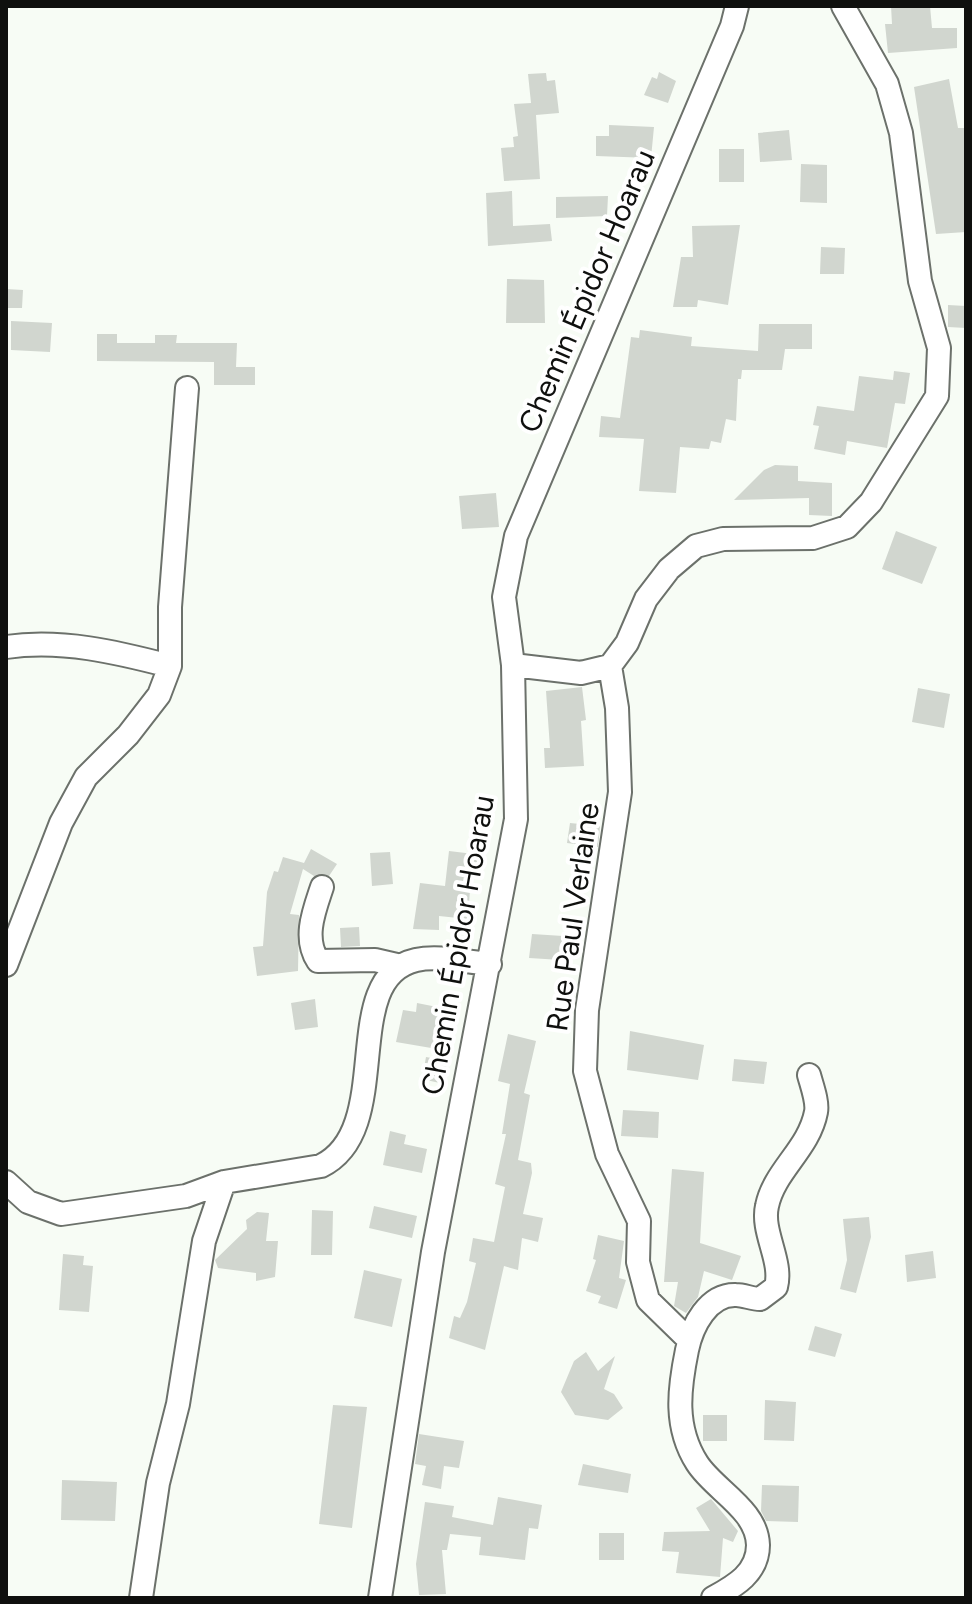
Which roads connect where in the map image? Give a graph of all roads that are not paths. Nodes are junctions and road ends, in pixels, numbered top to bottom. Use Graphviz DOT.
graph roads {
  1 [pos="737,6"];
  2 [pos="843,6"];
  3 [pos="187,388"];
  4 [pos="6,647"];
  5 [pos="513,665"];
  6 [pos="170,666"];
  7 [pos="610,666"];
  8 [pos="322,887"];
  9 [pos="490,964"];
  10 [pos="6,965"];
  11 [pos="401,966"];
  12 [pos="809,1075"];
  13 [pos="6,1182"];
  14 [pos="224,1182"];
  15 [pos="689,1340"];
  16 [pos="141,1598"];
  17 [pos="380,1598"];
  18 [pos="713,1598"];
  1 -- 5 [label="street, Chemin Épidor Hoarau"];
  2 -- 7 [label="street"];
  3 -- 6 [label="street"];
  4 -- 6 [label="street"];
  5 -- 7 [label="street"];
  5 -- 9 [label="street, Chemin Épidor Hoarau"];
  6 -- 10 [label="street"];
  7 -- 15 [label="street, Rue Paul Verlaine"];
  8 -- 11 [label="street"];
  9 -- 11 [label="street"];
  9 -- 17 [label="street, Chemin Épidor Hoarau"];
  11 -- 14 [label="street"];
  12 -- 15 [label="street"];
  13 -- 14 [label="street"];
  14 -- 16 [label="street"];
  15 -- 18 [label="street"];
}
